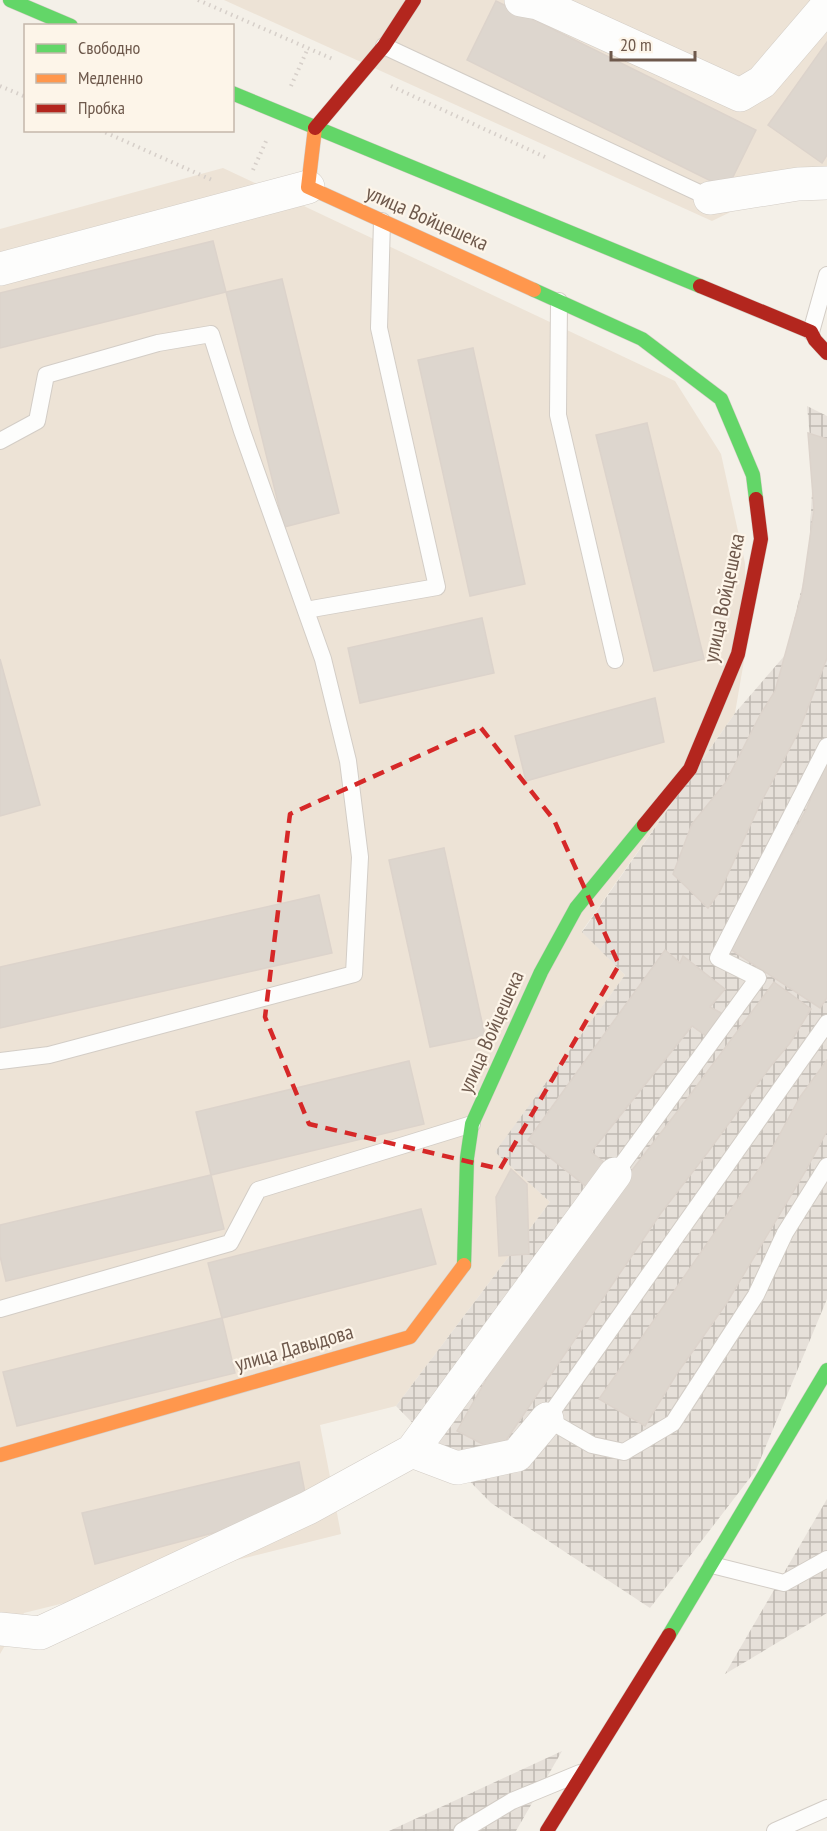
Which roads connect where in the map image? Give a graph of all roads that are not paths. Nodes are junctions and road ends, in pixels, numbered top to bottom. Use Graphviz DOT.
graph roads {
  1 [pos="10,0"];
  2 [pos="414,0"];
  3 [pos="521,0"];
  4 [pos="827,6"];
  5 [pos="66,24"];
  6 [pos="384,46"];
  7 [pos="234,94"];
  8 [pos="315,128"];
  9 [pos="827,183"];
  10 [pos="308,187"];
  11 [pos="710,198"];
  12 [pos="382,221"];
  13 [pos="0,268"];
  14 [pos="827,275"];
  15 [pos="559,301"];
  16 [pos="817,336"];
  17 [pos="827,353"];
  18 [pos="0,441"];
  19 [pos="306,610"];
  20 [pos="615,660"];
  21 [pos="827,746"];
  22 [pos="827,1023"];
  23 [pos="0,1061"];
  24 [pos="472,1124"];
  25 [pos="466,1158"];
  26 [pos="827,1166"];
  27 [pos="615,1174"];
  28 [pos="0,1309"];
  29 [pos="827,1370"];
  30 [pos="827,1399"];
  31 [pos="809,1401"];
  32 [pos="546,1419"];
  33 [pos="412,1452"];
  34 [pos="0,1455"];
  35 [pos="827,1559"];
  36 [pos="712,1565"];
  37 [pos="0,1629"];
  38 [pos="586,1771"];
  39 [pos="827,1808"];
  40 [pos="462,1831"];
  41 [pos="547,1831"];
  42 [pos="776,1831"];
  1 -- 5 [label="street"];
  2 -- 6 [label="street"];
  3 -- 4 [label="street"];
  6 -- 8 [label="street"];
  6 -- 11 [label="lane"];
  7 -- 8 [label="street, улица Войцешека"];
  8 -- 10 [label="street"];
  8 -- 16 [label="street, улица Войцешека"];
  9 -- 11 [label="street"];
  10 -- 12 [label="street, улица Войцешека"];
  10 -- 13 [label="street"];
  12 -- 15 [label="street, улица Войцешека"];
  12 -- 19 [label="lane"];
  14 -- 16 [label="lane"];
  15 -- 20 [label="lane"];
  15 -- 24 [label="street, улица Войцешека"];
  16 -- 17 [label="street"];
  18 -- 19 [label="lane"];
  19 -- 23 [label="lane"];
  21 -- 27 [label="lane"];
  22 -- 32 [label="lane"];
  24 -- 25 [label="street, улица Войцешека"];
  24 -- 28 [label="lane"];
  25 -- 34 [label="street, улица Давыдова"];
  26 -- 32 [label="lane"];
  27 -- 33 [label="street"];
  29 -- 31 [label="street"];
  30 -- 31 [label="lane"];
  31 -- 36 [label="street"];
  32 -- 33 [label="street"];
  33 -- 37 [label="street"];
  35 -- 36 [label="lane"];
  36 -- 38 [label="street"];
  38 -- 40 [label="lane"];
  38 -- 41 [label="street"];
  39 -- 42 [label="lane"];
}
